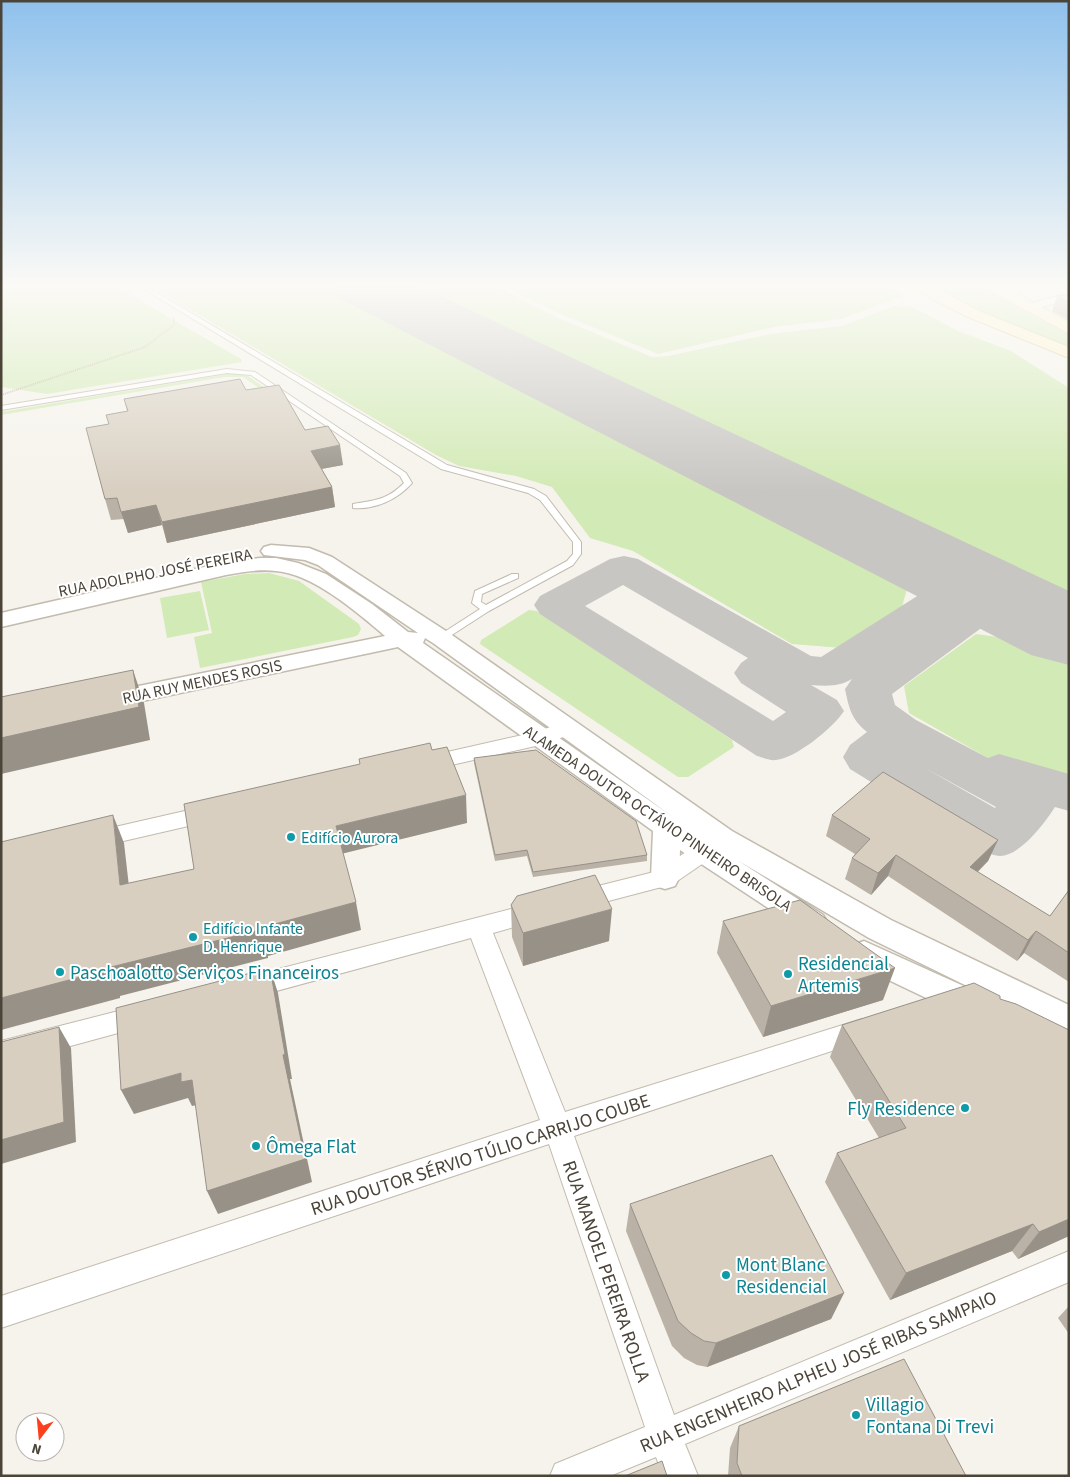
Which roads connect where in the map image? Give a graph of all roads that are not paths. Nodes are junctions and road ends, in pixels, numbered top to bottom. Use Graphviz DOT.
graph roads {
  1 [pos="256,354"];
  2 [pos="1,408"];
  3 [pos="356,506"];
  4 [pos="300,561"];
  5 [pos="515,576"];
  6 [pos="1,603"];
  7 [pos="486,609"];
  8 [pos="1,620"];
  9 [pos="380,620"];
  10 [pos="441,638"];
  11 [pos="402,639"];
  12 [pos="366,646"];
  13 [pos="88,705"];
  14 [pos="568,728"];
  15 [pos="540,738"];
  16 [pos="405,768"];
  17 [pos="232,808"];
  18 [pos="667,825"];
  19 [pos="78,843"];
  20 [pos="712,845"];
  21 [pos="665,878"];
  22 [pos="478,926"];
  23 [pos="880,929"];
  24 [pos="844,943"];
  25 [pos="220,995"];
  26 [pos="960,998"];
  27 [pos="163,1010"];
  28 [pos="922,1010"];
  29 [pos="1002,1020"];
  30 [pos="885,1022"];
  31 [pos="1069,1022"];
  32 [pos="1,1053"];
  33 [pos="557,1128"];
  34 [pos="1069,1266"];
  35 [pos="1,1312"];
  36 [pos="665,1436"];
  37 [pos="567,1476"];
  38 [pos="681,1476"];
  1 -- 7 [label="lane"];
  2 -- 3 [label="lane"];
  4 -- 6 [label="street, RUA ADOLPHO JOSÉ PEREIRA"];
  4 -- 8 [label="street, RUA ADOLPHO JOSÉ PEREIRA"];
  4 -- 9 [label="street, ALAMEDA DOUTOR OCTÁVIO PINHEIRO BRISOLA"];
  4 -- 10 [label="street, ALAMEDA DOUTOR OCTÁVIO PINHEIRO BRISOLA"];
  5 -- 7 [label="lane"];
  7 -- 10 [label="lane"];
  9 -- 11 [label="street, ALAMEDA DOUTOR OCTÁVIO PINHEIRO BRISOLA"];
  9 -- 12 [label="street"];
  10 -- 11 [label="street, RUA RUY MENDES ROSIS"];
  10 -- 14 [label="street, ALAMEDA DOUTOR OCTÁVIO PINHEIRO BRISOLA"];
  11 -- 12 [label="street, RUA RUY MENDES ROSIS"];
  11 -- 15 [label="street, ALAMEDA DOUTOR OCTÁVIO PINHEIRO BRISOLA"];
  12 -- 13 [label="street, RUA RUY MENDES ROSIS"];
  14 -- 15 [label="street"];
  14 -- 20 [label="street, ALAMEDA DOUTOR OCTÁVIO PINHEIRO BRISOLA"];
  15 -- 16 [label="street"];
  15 -- 18 [label="street, ALAMEDA DOUTOR OCTÁVIO PINHEIRO BRISOLA"];
  17 -- 19 [label="street"];
  18 -- 20 [label="street, ALAMEDA DOUTOR OCTÁVIO PINHEIRO BRISOLA"];
  18 -- 21 [label="street"];
  20 -- 21 [label="street"];
  20 -- 23 [label="street, ALAMEDA DOUTOR OCTÁVIO PINHEIRO BRISOLA"];
  20 -- 24 [label="street, ALAMEDA DOUTOR OCTÁVIO PINHEIRO BRISOLA"];
  21 -- 22 [label="street"];
  22 -- 25 [label="street"];
  22 -- 33 [label="street, RUA MANOEL PEREIRA ROLLA"];
  23 -- 24 [label="street"];
  23 -- 31 [label="street, ALAMEDA DOUTOR OCTÁVIO PINHEIRO BRISOLA"];
  24 -- 26 [label="street, ALAMEDA DOUTOR OCTÁVIO PINHEIRO BRISOLA"];
  26 -- 28 [label="street"];
  26 -- 29 [label="street, ALAMEDA DOUTOR OCTÁVIO PINHEIRO BRISOLA"];
  27 -- 32 [label="street"];
  30 -- 33 [label="street, RUA DOUTOR SÉRVIO TÚLIO CARRIJO COUBE"];
  33 -- 35 [label="street, RUA DOUTOR SÉRVIO TÚLIO CARRIJO COUBE"];
  33 -- 36 [label="street, RUA MANOEL PEREIRA ROLLA"];
  34 -- 36 [label="street, RUA ENGENHEIRO ALPHEU JOSÉ RIBAS SAMPAIO"];
  36 -- 37 [label="street, RUA ENGENHEIRO ALPHEU JOSÉ RIBAS SAMPAIO"];
  36 -- 38 [label="street, RUA MANOEL PEREIRA ROLLA"];
}
